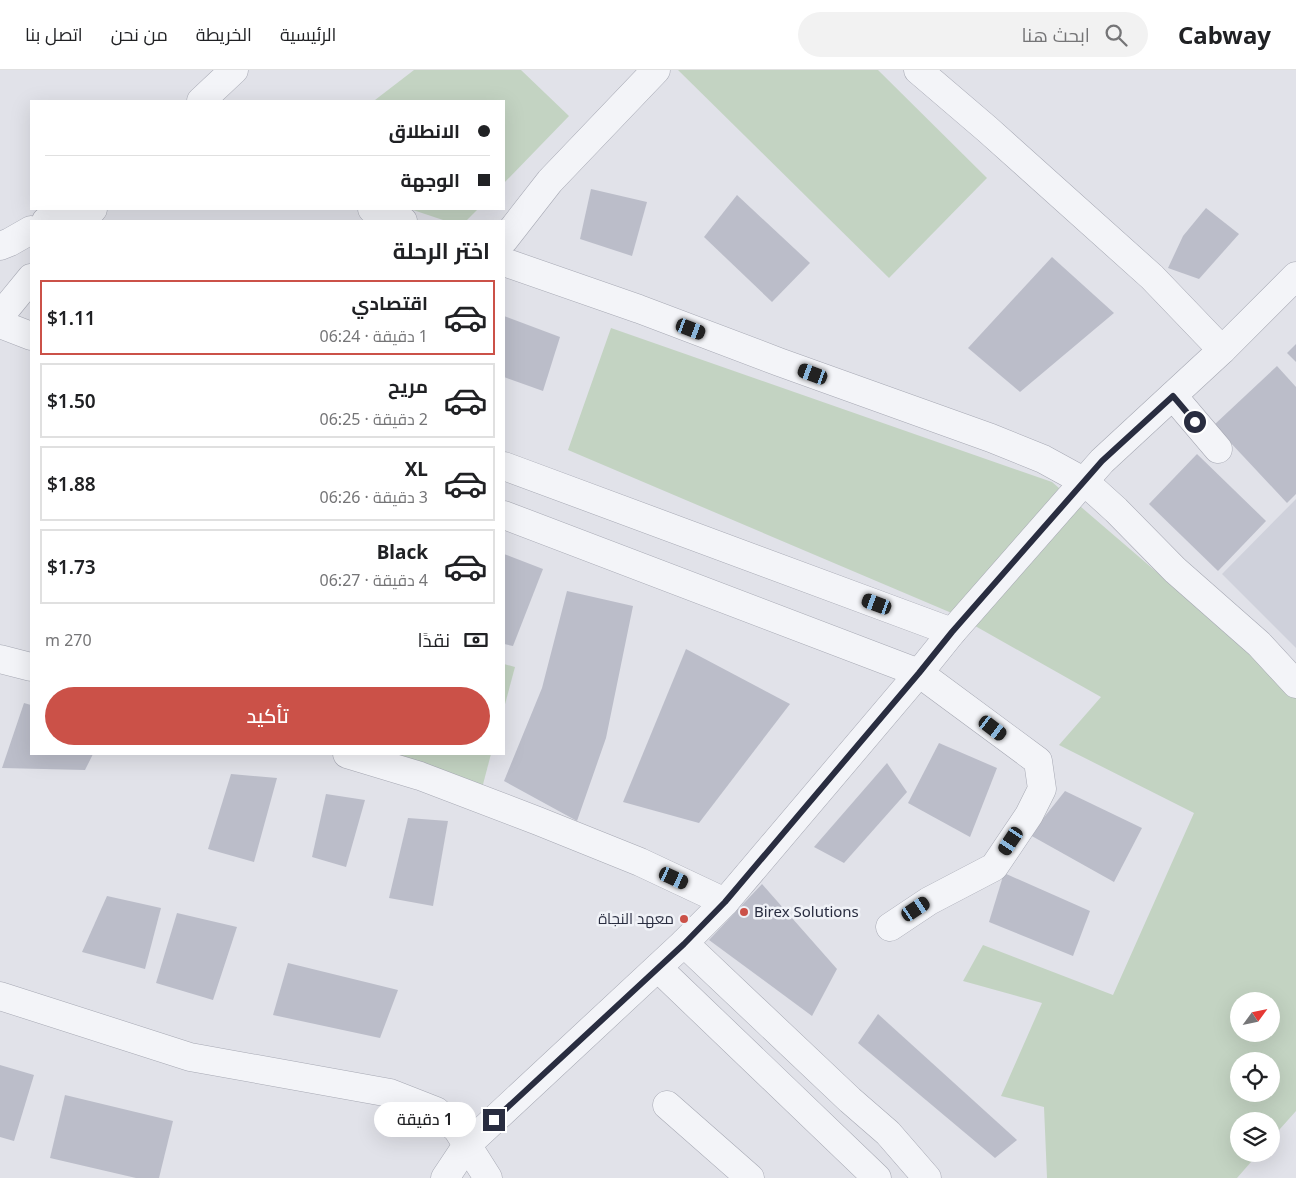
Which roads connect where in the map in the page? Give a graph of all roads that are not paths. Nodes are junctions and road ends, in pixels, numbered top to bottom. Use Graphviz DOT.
graph roads {
  1 [pos="234,70"];
  2 [pos="656,70"];
  3 [pos="918,70"];
  4 [pos="202,100"];
  5 [pos="63,210"];
  6 [pos="92,210"];
  7 [pos="375,210"];
  8 [pos="48,220"];
  9 [pos="83,220"];
  10 [pos="400,220"];
  11 [pos="30,231"];
  12 [pos="505,239"];
  13 [pos="0,246"];
  14 [pos="505,262"];
  15 [pos="1296,276"];
  16 [pos="21,286"];
  17 [pos="0,316"];
  18 [pos="0,324"];
  19 [pos="30,336"];
  20 [pos="1222,350"];
  21 [pos="1173,396"];
  22 [pos="1218,449"];
  23 [pos="505,466"];
  24 [pos="1085,482"];
  25 [pos="505,515"];
  26 [pos="952,632"];
  27 [pos="0,658"];
  28 [pos="30,667"];
  29 [pos="919,673"];
  30 [pos="1296,684"];
  31 [pos="350,755"];
  32 [pos="725,902"];
  33 [pos="890,927"];
  34 [pos="684,944"];
  35 [pos="658,968"];
  36 [pos="0,996"];
  37 [pos="667,1105"];
  38 [pos="467,1146"];
  39 [pos="444,1178"];
  40 [pos="488,1178"];
  41 [pos="750,1178"];
  42 [pos="877,1178"];
  43 [pos="927,1178"];
  1 -- 4 [label="street"];
  2 -- 12 [label="street"];
  3 -- 20 [label="street"];
  5 -- 8 [label="street"];
  6 -- 9 [label="street"];
  7 -- 10 [label="street"];
  11 -- 13 [label="street"];
  14 -- 24 [label="street"];
  15 -- 20 [label="street"];
  16 -- 17 [label="street"];
  18 -- 19 [label="street"];
  20 -- 21 [label="street"];
  21 -- 22 [label="street"];
  21 -- 24 [label="street"];
  23 -- 26 [label="street"];
  24 -- 26 [label="street"];
  24 -- 30 [label="street"];
  25 -- 29 [label="street"];
  26 -- 29 [label="street"];
  27 -- 28 [label="street"];
  29 -- 32 [label="street"];
  29 -- 33 [label="street"];
  31 -- 32 [label="street"];
  32 -- 34 [label="street"];
  34 -- 35 [label="street"];
  34 -- 43 [label="street"];
  35 -- 38 [label="street"];
  35 -- 42 [label="street"];
  36 -- 38 [label="street"];
  37 -- 41 [label="street"];
  38 -- 39 [label="street"];
  38 -- 40 [label="street"];
}
